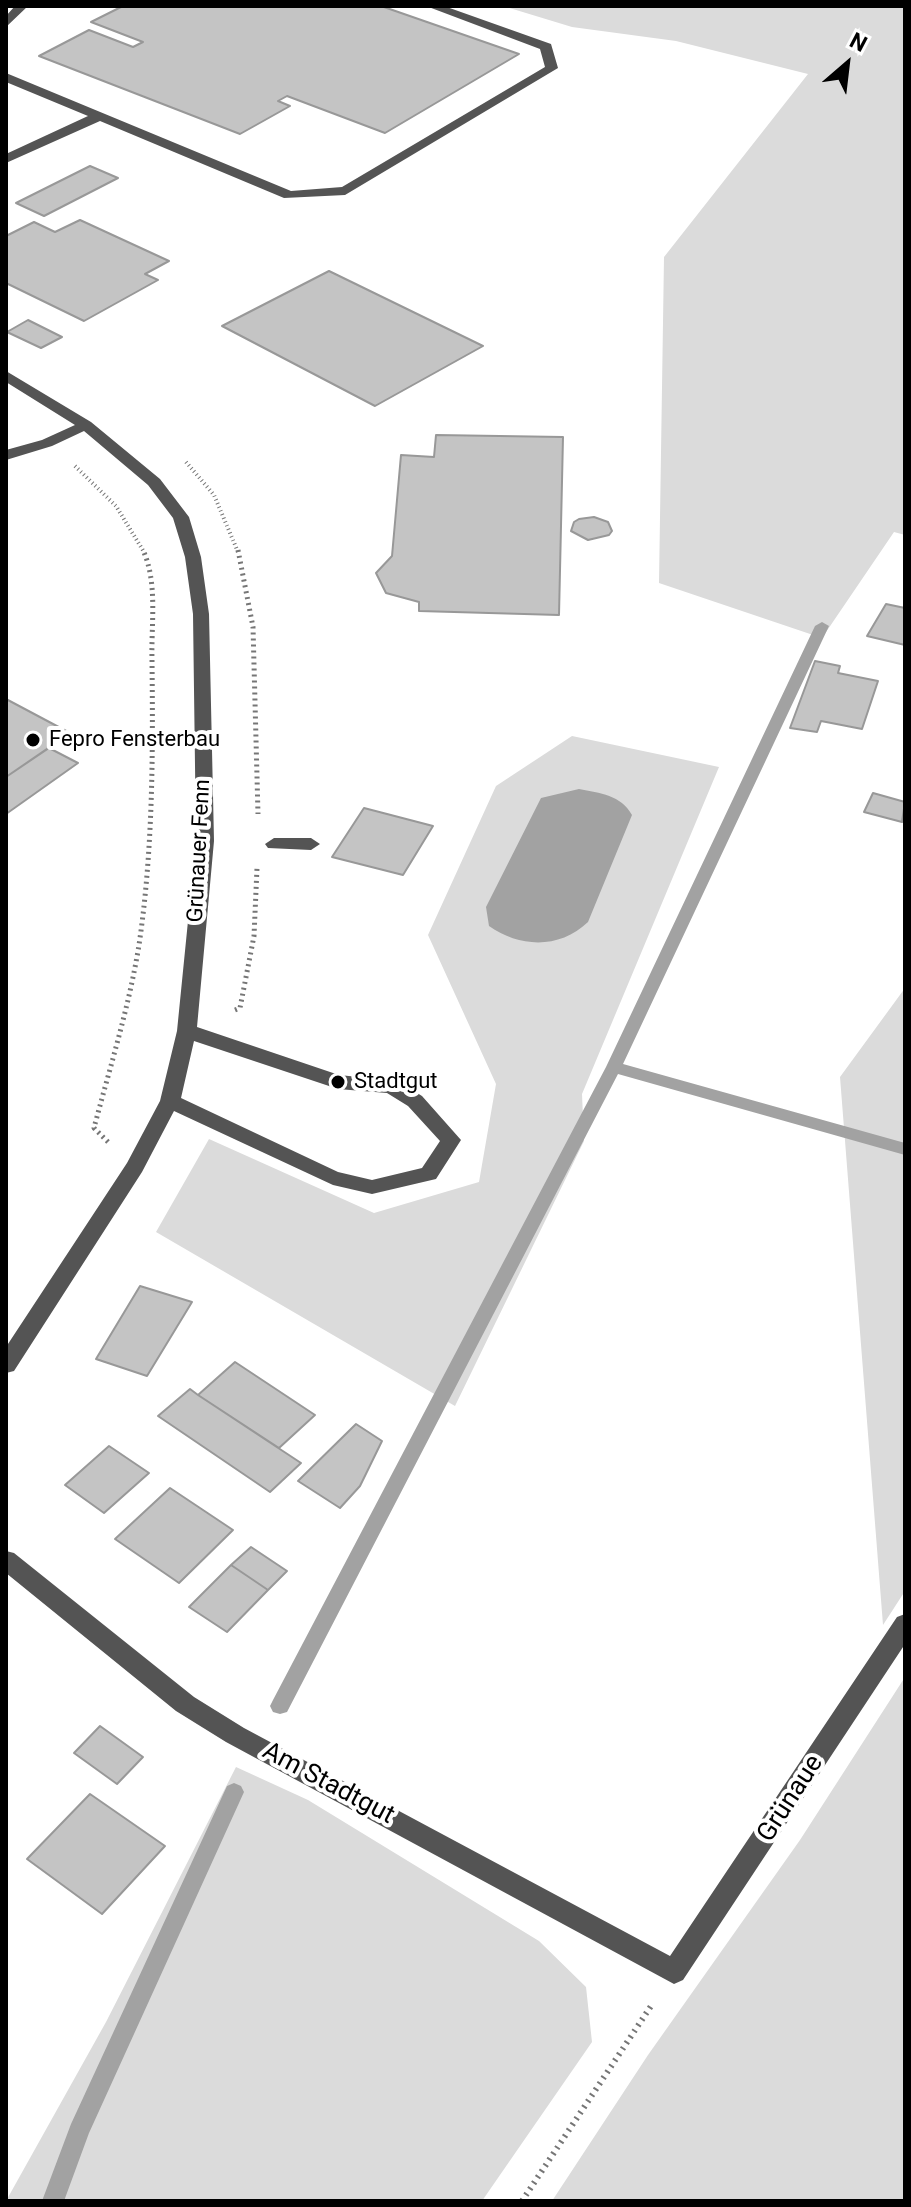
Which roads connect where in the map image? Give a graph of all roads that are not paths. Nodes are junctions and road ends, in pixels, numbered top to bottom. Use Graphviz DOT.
graph roads {
  1 [pos="22,6"];
  2 [pos="432,6"];
  3 [pos="6,23"];
  4 [pos="6,77"];
  5 [pos="97,117"];
  6 [pos="6,159"];
  7 [pos="6,376"];
  8 [pos="86,425"];
  9 [pos="6,455"];
  10 [pos="274,844"];
  11 [pos="311,844"];
  12 [pos="187,1031"];
  13 [pos="170,1101"];
  14 [pos="6,1365"];
  15 [pos="6,1560"];
  16 [pos="905,1624"];
  17 [pos="674,1972"];
  1 -- 3 [label="street"];
  2 -- 5 [label="street"];
  4 -- 5 [label="street"];
  5 -- 6 [label="street"];
  7 -- 8 [label="street, Grünauer Fenn"];
  8 -- 9 [label="street"];
  8 -- 12 [label="street, Grünauer Fenn"];
  10 -- 11 [label="street"];
  12 -- 13 [label="street, Grünauer Fenn"];
  12 -- 13 [label="street"];
  13 -- 14 [label="street, Grünauer Fenn"];
  15 -- 17 [label="street, Am Stadtgut"];
  16 -- 17 [label="street, Grünaue"];
}
